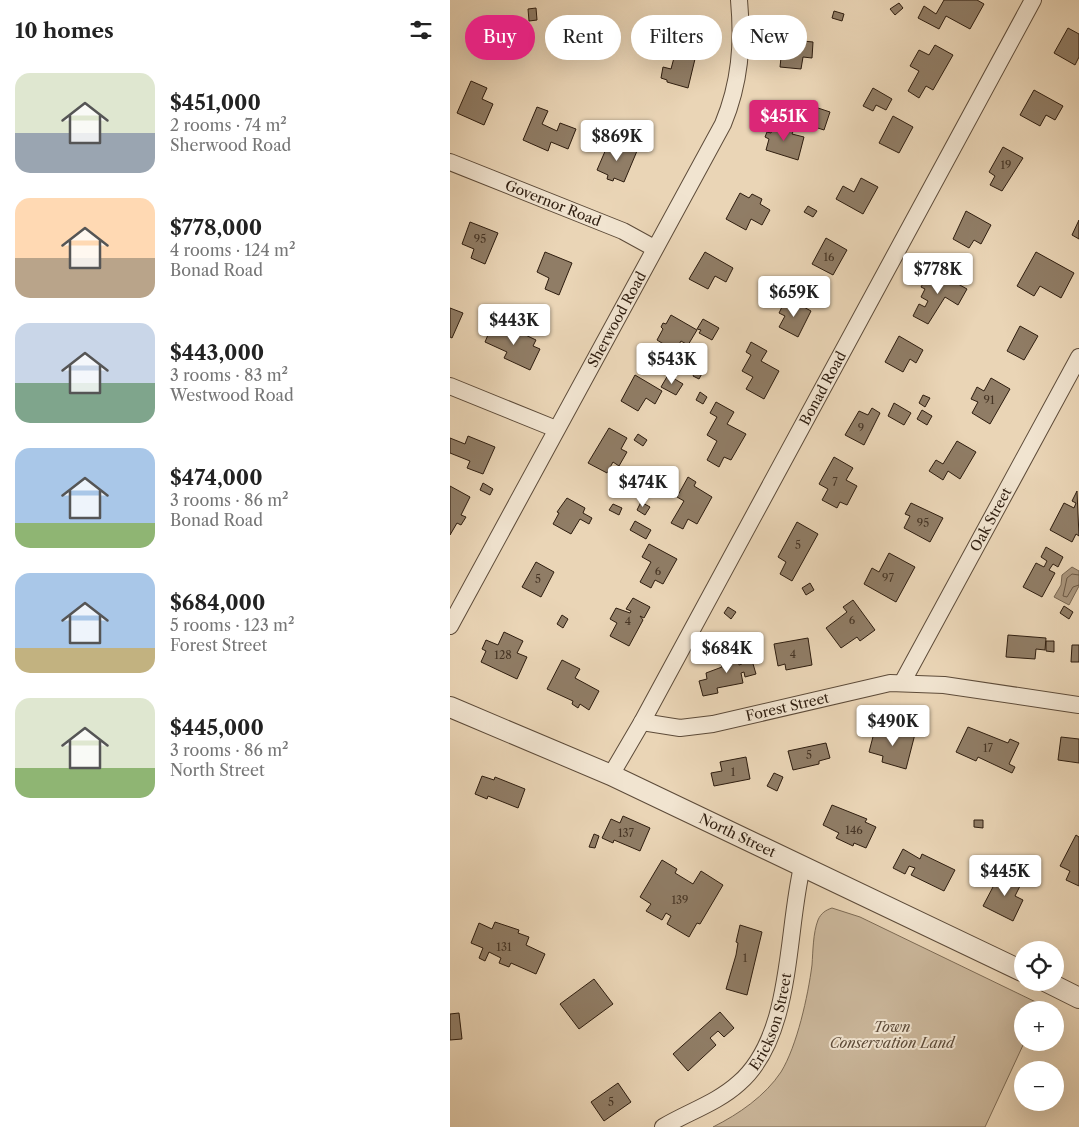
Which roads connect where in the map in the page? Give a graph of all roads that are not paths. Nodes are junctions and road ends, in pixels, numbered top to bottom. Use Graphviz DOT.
graph roads {
  1 [pos="739,0"];
  2 [pos="1033,0"];
  3 [pos="450,162"];
  4 [pos="654,248"];
  5 [pos="1079,357"];
  6 [pos="450,386"];
  7 [pos="556,429"];
  8 [pos="450,626"];
  9 [pos="902,683"];
  10 [pos="1079,705"];
  11 [pos="450,707"];
  12 [pos="642,722"];
  13 [pos="611,776"];
  14 [pos="802,868"];
  15 [pos="1014,967"];
  16 [pos="1064,990"];
  17 [pos="1079,998"];
  18 [pos="663,1127"];
  1 -- 4 [label="street, Sherwood Road"];
  2 -- 12 [label="street, Bonad Road"];
  3 -- 4 [label="street, Governor Road"];
  4 -- 7 [label="street, Sherwood Road"];
  5 -- 9 [label="street, Oak Street"];
  6 -- 7 [label="street"];
  7 -- 8 [label="street, Sherwood Road"];
  9 -- 10 [label="street, Forest Street"];
  9 -- 12 [label="street, Forest Street"];
  11 -- 13 [label="street, North Street"];
  12 -- 13 [label="street, Bonad Road"];
  13 -- 14 [label="street, North Street"];
  14 -- 15 [label="street, North Street"];
  14 -- 18 [label="street, Erickson Street"];
  16 -- 17 [label="street"];
}
